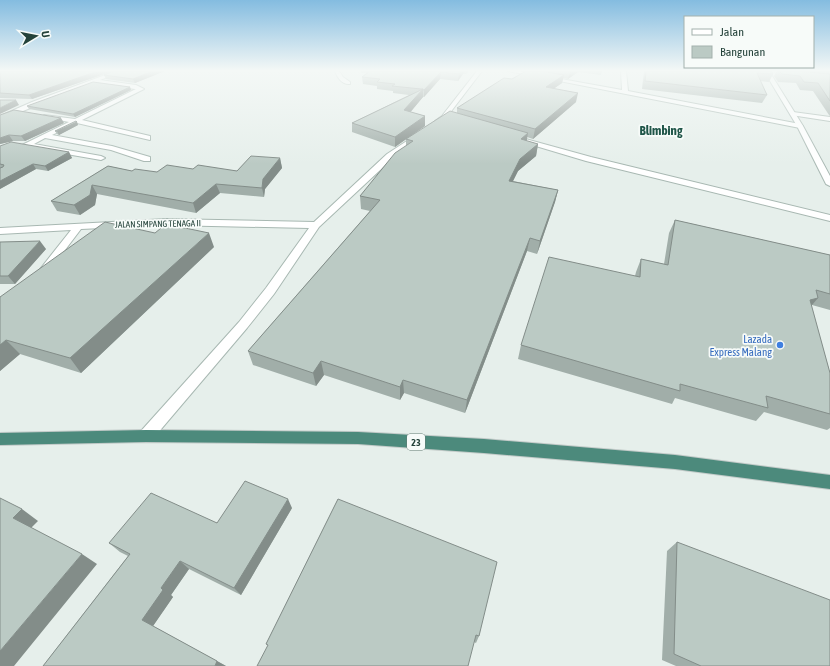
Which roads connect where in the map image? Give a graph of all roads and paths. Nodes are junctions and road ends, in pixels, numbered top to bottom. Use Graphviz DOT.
graph roads {
  1 [pos="21,102"];
  2 [pos="114,102"];
  3 [pos="459,102"];
  4 [pos="677,102"];
  5 [pos="787,102"];
  6 [pos="34,103"];
  7 [pos="16,112"];
  8 [pos="793,114"];
  9 [pos="0,118"];
  10 [pos="830,119"];
  11 [pos="76,121"];
  12 [pos="800,126"];
  13 [pos="505,135"];
  14 [pos="44,136"];
  15 [pos="147,138"];
  16 [pos="101,158"];
  17 [pos="147,158"];
  18 [pos="830,184"];
  19 [pos="830,218"];
  20 [pos="316,225"];
  21 [pos="78,227"];
  22 [pos="0,231"];
  23 [pos="32,282"];
  24 [pos="146,436"];
  25 [pos="0,438"];
  26 [pos="830,482"];
  1 -- 6 [label="street"];
  2 -- 11 [label="street"];
  3 -- 20 [label="street"];
  4 -- 12 [label="street"];
  5 -- 8 [label="street"];
  6 -- 7 [label="street"];
  7 -- 9 [label="street"];
  7 -- 11 [label="street"];
  8 -- 10 [label="street"];
  8 -- 12 [label="street"];
  11 -- 14 [label="street"];
  11 -- 15 [label="street"];
  12 -- 18 [label="street"];
  13 -- 19 [label="street"];
  14 -- 16 [label="street"];
  14 -- 17 [label="street"];
  20 -- 21 [label="street, JALAN SIMPANG TENAGA II"];
  20 -- 24 [label="street"];
  21 -- 22 [label="street, JALAN SIMPANG TENAGA II"];
  21 -- 23 [label="street"];
  24 -- 25 [label="highway, 23"];
  24 -- 26 [label="highway, 23"];
}
